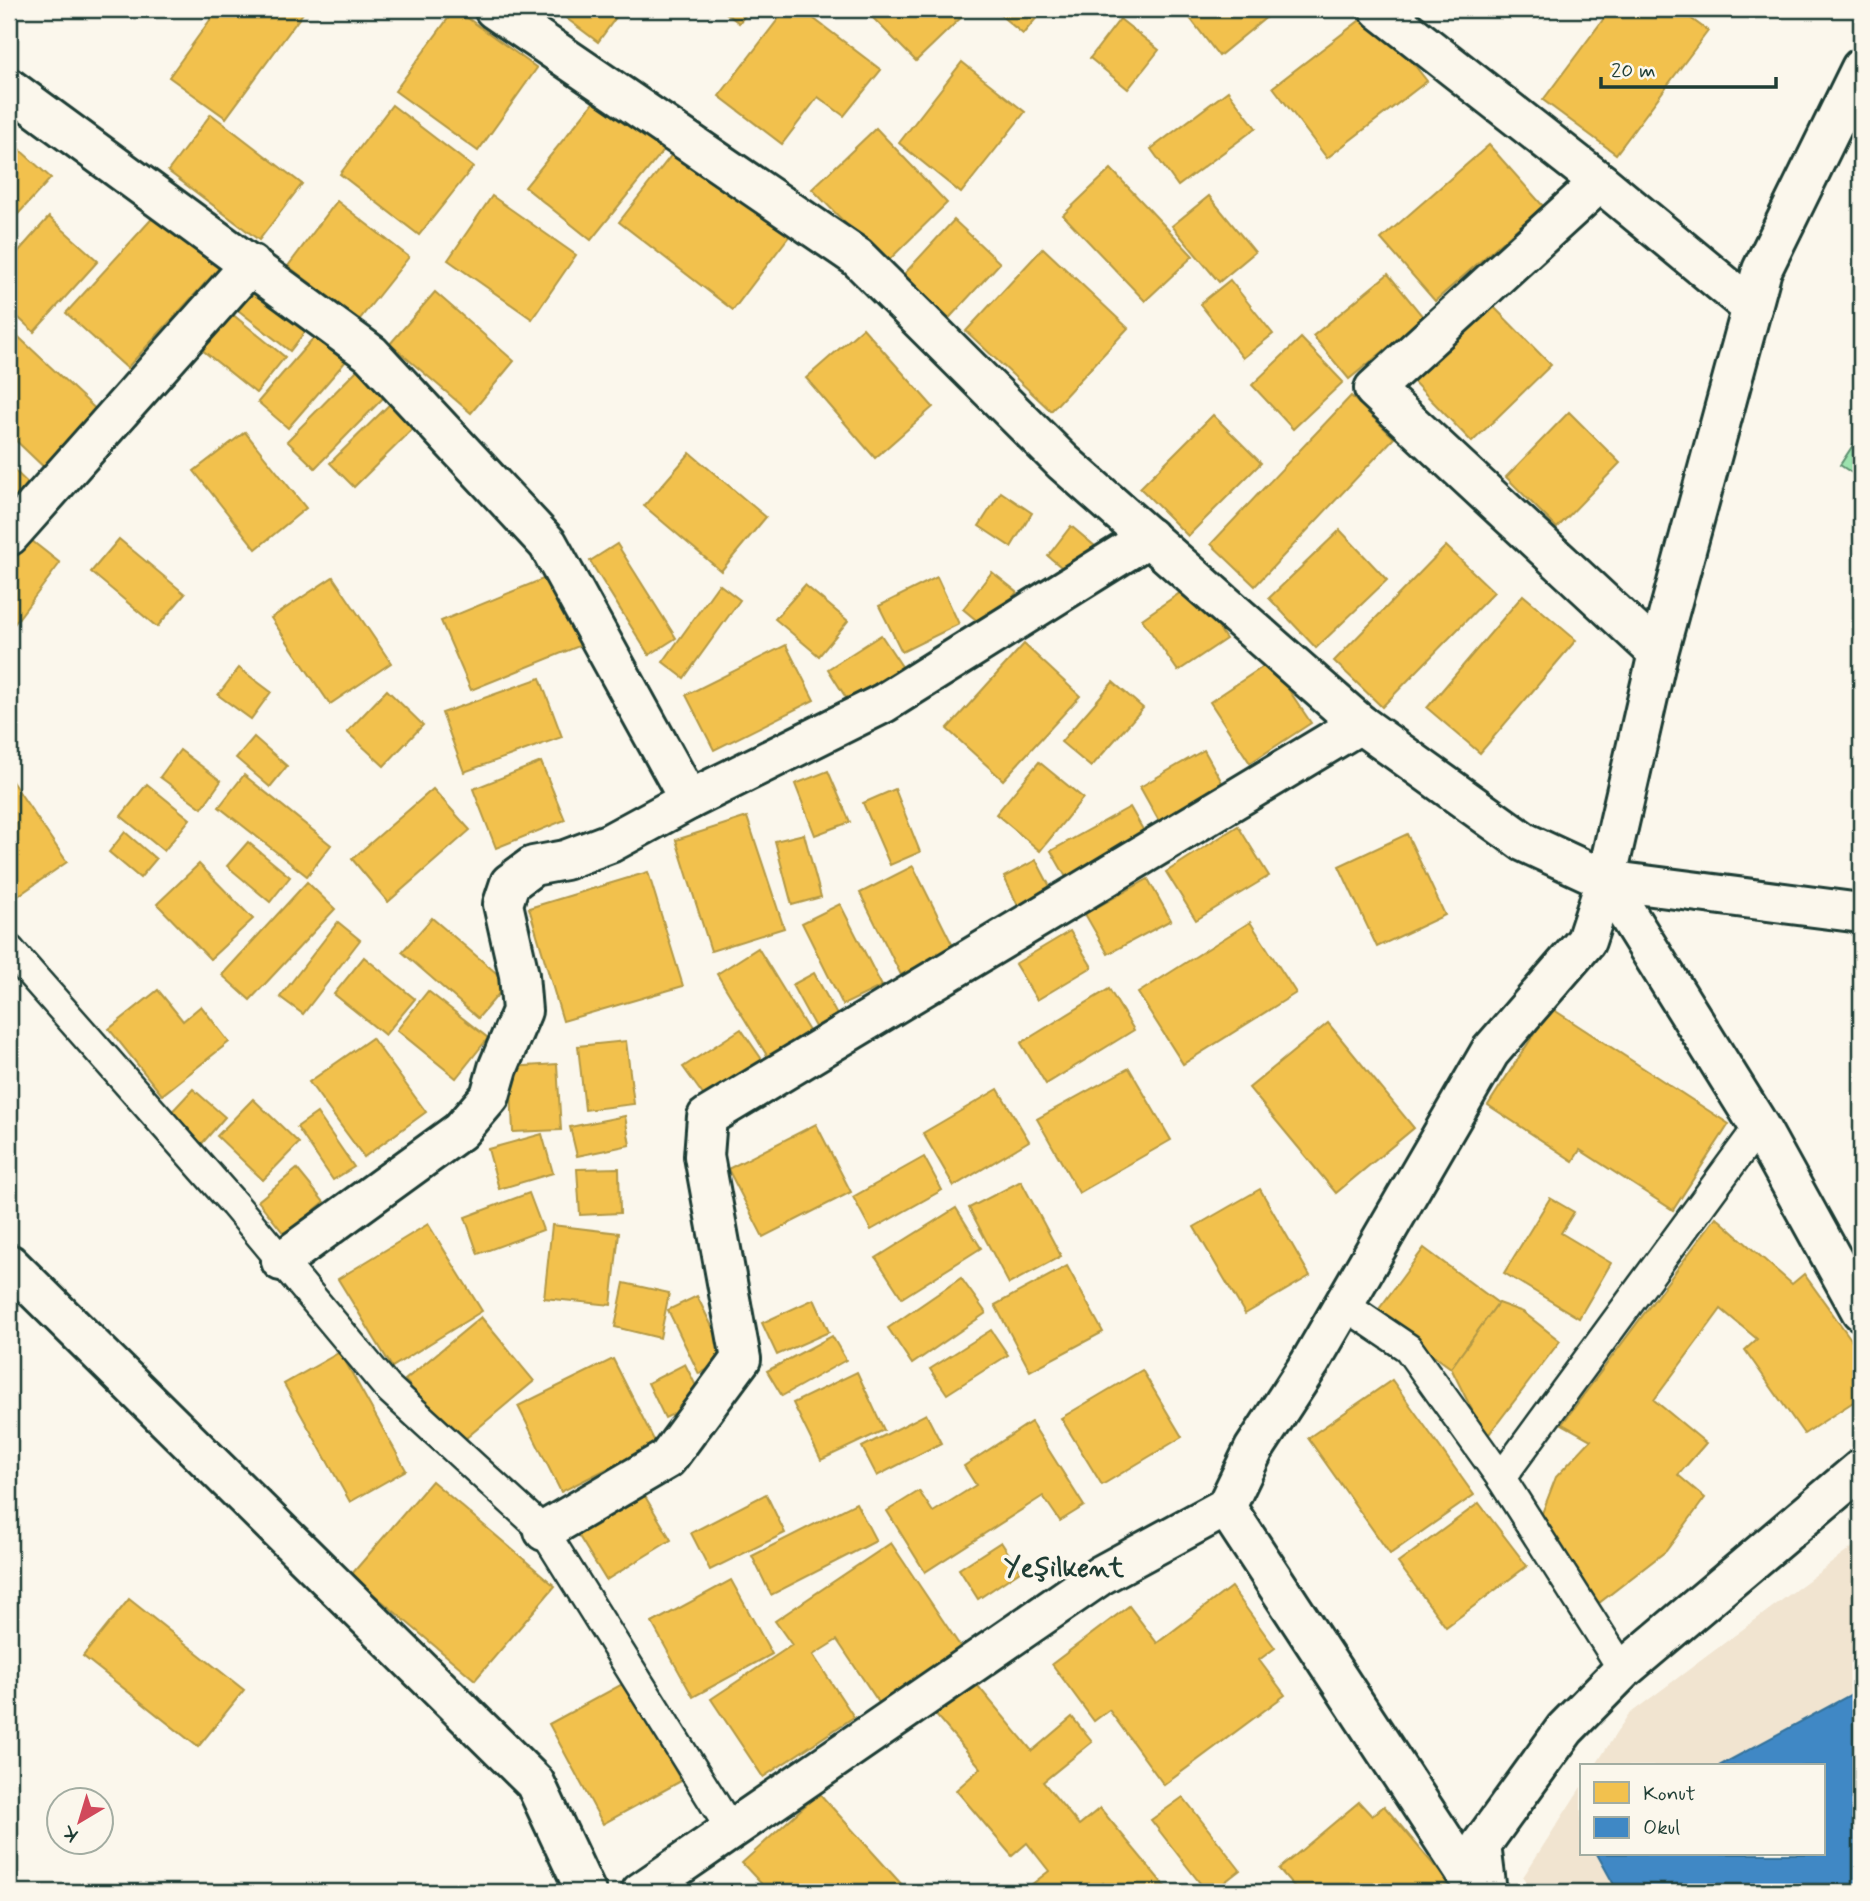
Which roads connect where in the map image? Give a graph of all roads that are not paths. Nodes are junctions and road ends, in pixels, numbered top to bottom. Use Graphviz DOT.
graph roads {
  1 [pos="494,9"];
  2 [pos="1379,9"];
  3 [pos="1861,68"];
  4 [pos="9,88"];
  5 [pos="1600,181"];
  6 [pos="251,264"];
  7 [pos="1752,309"];
  8 [pos="9,536"];
  9 [pos="1149,537"];
  10 [pos="1658,653"];
  11 [pos="1360,724"];
  12 [pos="689,800"];
  13 [pos="1606,880"];
  14 [pos="1861,913"];
  15 [pos="9,949"];
  16 [pos="1759,1126"];
  17 [pos="281,1261"];
  18 [pos="9,1264"];
  19 [pos="1343,1304"];
  20 [pos="1861,1311"];
  21 [pos="1861,1469"];
  22 [pos="1501,1478"];
  23 [pos="1226,1507"];
  24 [pos="544,1531"];
  25 [pos="1623,1670"];
  26 [pos="731,1830"];
  27 [pos="586,1892"];
  28 [pos="641,1892"];
  29 [pos="1478,1892"];
  30 [pos="1487,1892"];
  1 -- 9 [label="street"];
  2 -- 5 [label="street"];
  3 -- 7 [label="street"];
  4 -- 6 [label="street"];
  5 -- 7 [label="street"];
  5 -- 10 [label="street"];
  6 -- 8 [label="street"];
  6 -- 12 [label="street"];
  7 -- 10 [label="street"];
  9 -- 11 [label="street"];
  9 -- 12 [label="street"];
  10 -- 13 [label="street"];
  11 -- 13 [label="street"];
  11 -- 24 [label="street"];
  12 -- 17 [label="street"];
  13 -- 14 [label="street"];
  13 -- 16 [label="street"];
  13 -- 19 [label="street"];
  15 -- 17 [label="lane"];
  16 -- 20 [label="street"];
  16 -- 22 [label="lane"];
  17 -- 24 [label="lane"];
  18 -- 27 [label="street"];
  19 -- 22 [label="lane"];
  19 -- 23 [label="street"];
  21 -- 25 [label="street"];
  22 -- 25 [label="lane"];
  23 -- 26 [label="street"];
  23 -- 29 [label="street"];
  24 -- 26 [label="lane"];
  25 -- 30 [label="street"];
  26 -- 28 [label="street"];
}
